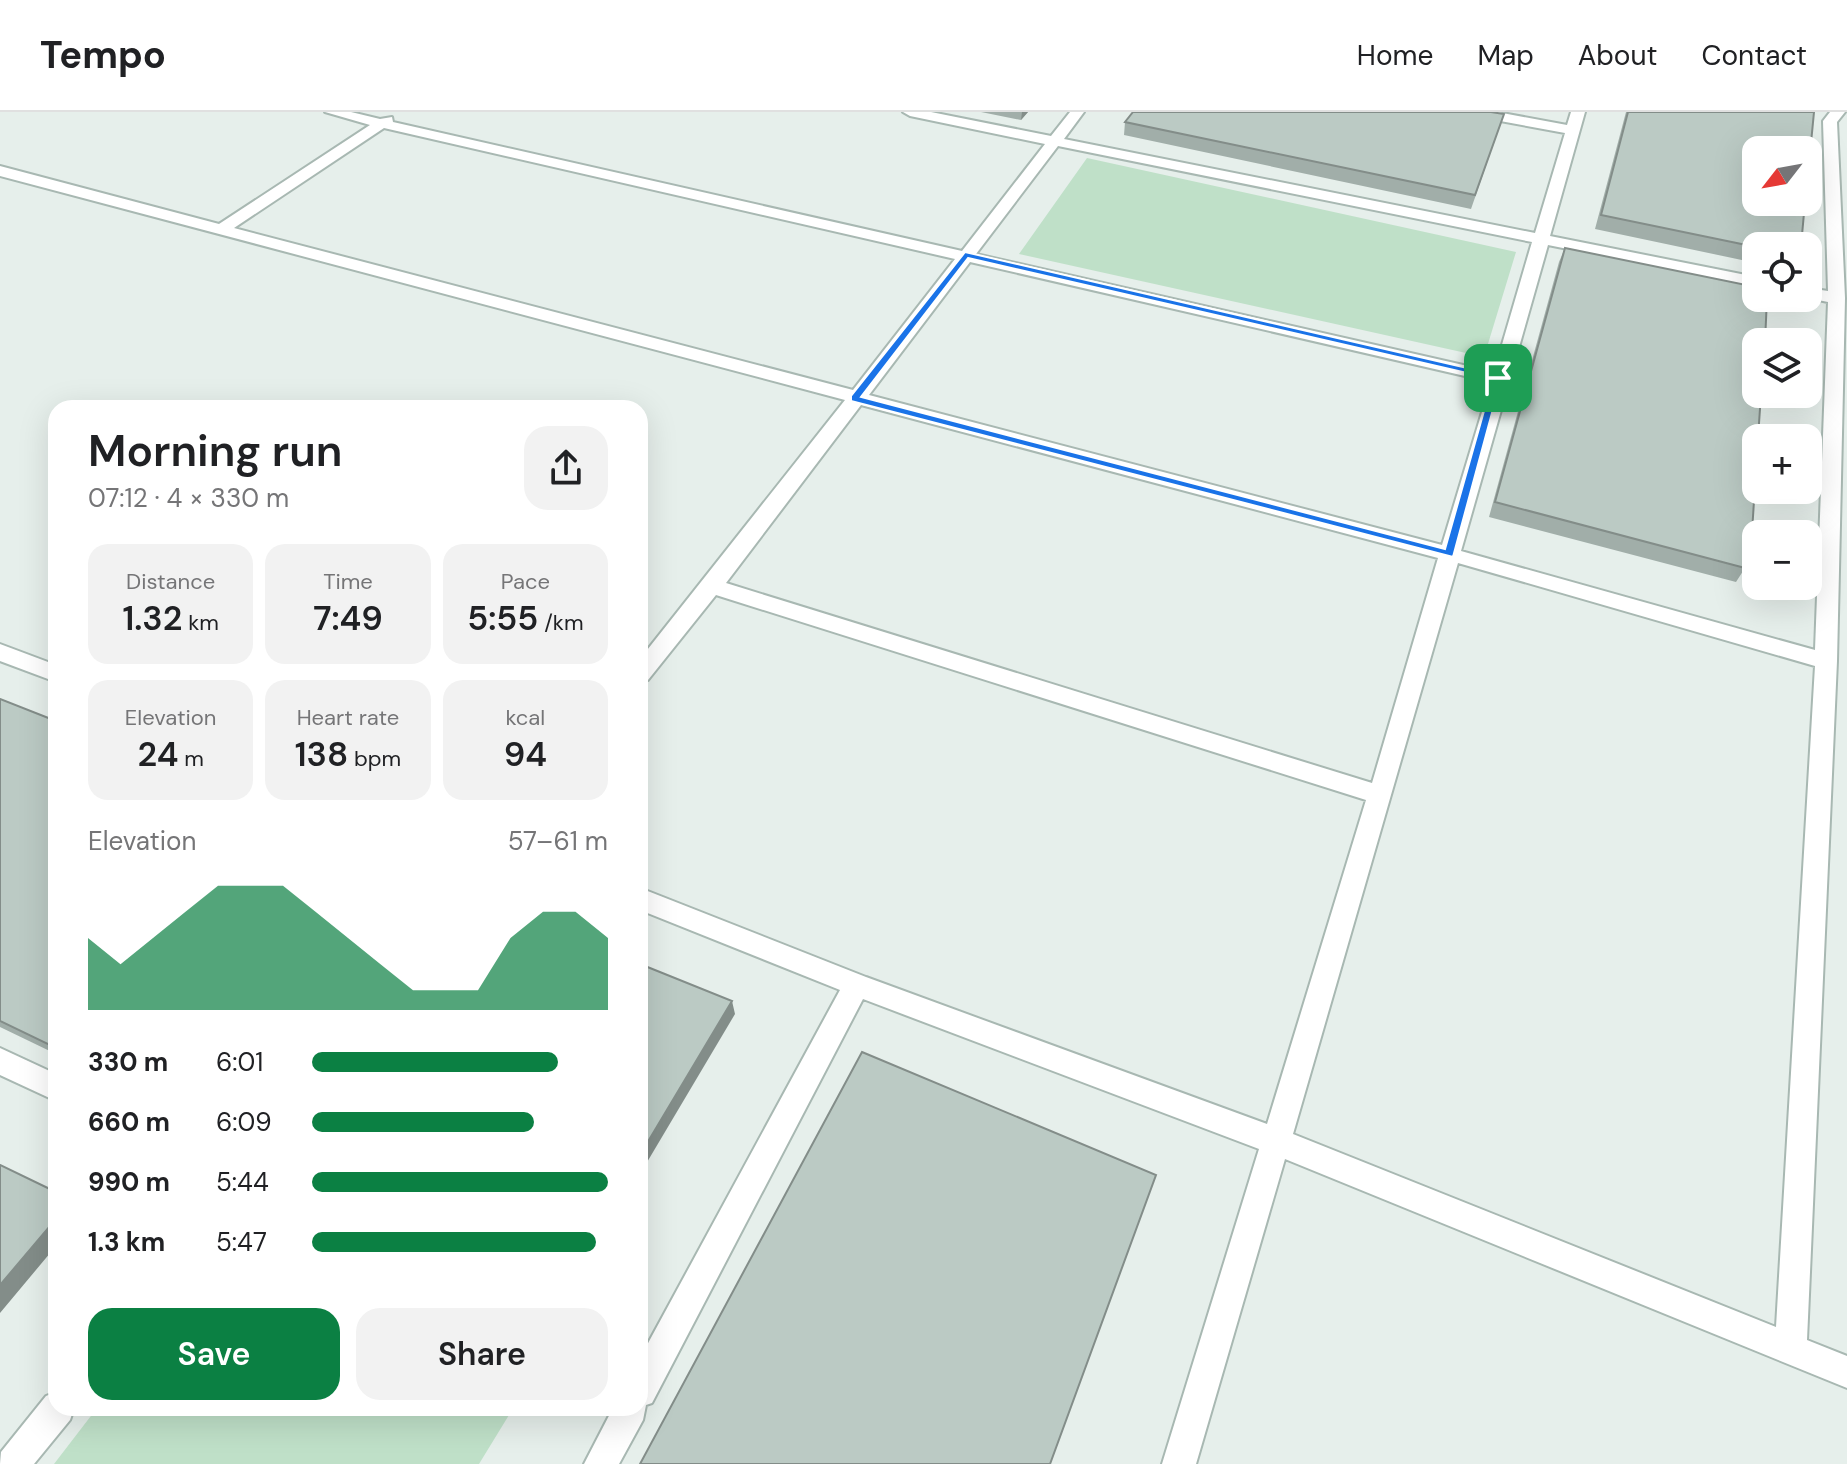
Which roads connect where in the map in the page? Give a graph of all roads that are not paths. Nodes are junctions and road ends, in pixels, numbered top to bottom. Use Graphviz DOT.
graph roads {
  1 [pos="332,112"];
  2 [pos="399,112"];
  3 [pos="910,112"];
  4 [pos="1077,112"];
  5 [pos="1473,112"];
  6 [pos="1838,112"];
  7 [pos="1575,121"];
  8 [pos="381,124"];
  9 [pos="1053,141"];
  10 [pos="0,171"];
  11 [pos="219,231"];
  12 [pos="1541,240"];
  13 [pos="965,255"];
  14 [pos="1742,279"];
  15 [pos="1822,295"];
  16 [pos="1837,298"];
  17 [pos="1498,378"];
  18 [pos="855,398"];
  19 [pos="1449,554"];
  20 [pos="712,586"];
  21 [pos="0,652"];
  22 [pos="1826,661"];
  23 [pos="648,664"];
  24 [pos="48,671"];
  25 [pos="1380,795"];
  26 [pos="648,902"];
  27 [pos="857,985"];
  28 [pos="0,1061"];
  29 [pos="48,1084"];
  30 [pos="1277,1142"];
  31 [pos="1791,1347"];
  32 [pos="1847,1372"];
  33 [pos="648,1376"];
  34 [pos="52,1416"];
  35 [pos="627,1416"];
  36 [pos="13,1464"];
  37 [pos="601,1464"];
  38 [pos="1179,1464"];
  1 -- 8 [label="street"];
  2 -- 8 [label="street"];
  3 -- 9 [label="street"];
  4 -- 9 [label="street"];
  5 -- 7 [label="street"];
  6 -- 16 [label="street"];
  7 -- 12 [label="street"];
  8 -- 11 [label="street"];
  8 -- 13 [label="street"];
  9 -- 12 [label="street"];
  9 -- 13 [label="street"];
  10 -- 11 [label="street"];
  11 -- 18 [label="street"];
  12 -- 14 [label="street"];
  12 -- 17 [label="street"];
  13 -- 17 [label="street"];
  13 -- 18 [label="street"];
  15 -- 16 [label="street"];
  16 -- 22 [label="street"];
  17 -- 19 [label="street"];
  18 -- 19 [label="street"];
  18 -- 20 [label="street"];
  19 -- 22 [label="street"];
  19 -- 25 [label="street"];
  20 -- 23 [label="street"];
  20 -- 25 [label="street"];
  21 -- 24 [label="street"];
  22 -- 31 [label="street"];
  25 -- 30 [label="street"];
  26 -- 27 [label="street"];
  27 -- 30 [label="street"];
  27 -- 33 [label="street"];
  28 -- 29 [label="street"];
  30 -- 31 [label="street"];
  30 -- 38 [label="street"];
  31 -- 32 [label="street"];
  34 -- 36 [label="street"];
  35 -- 37 [label="street"];
}
